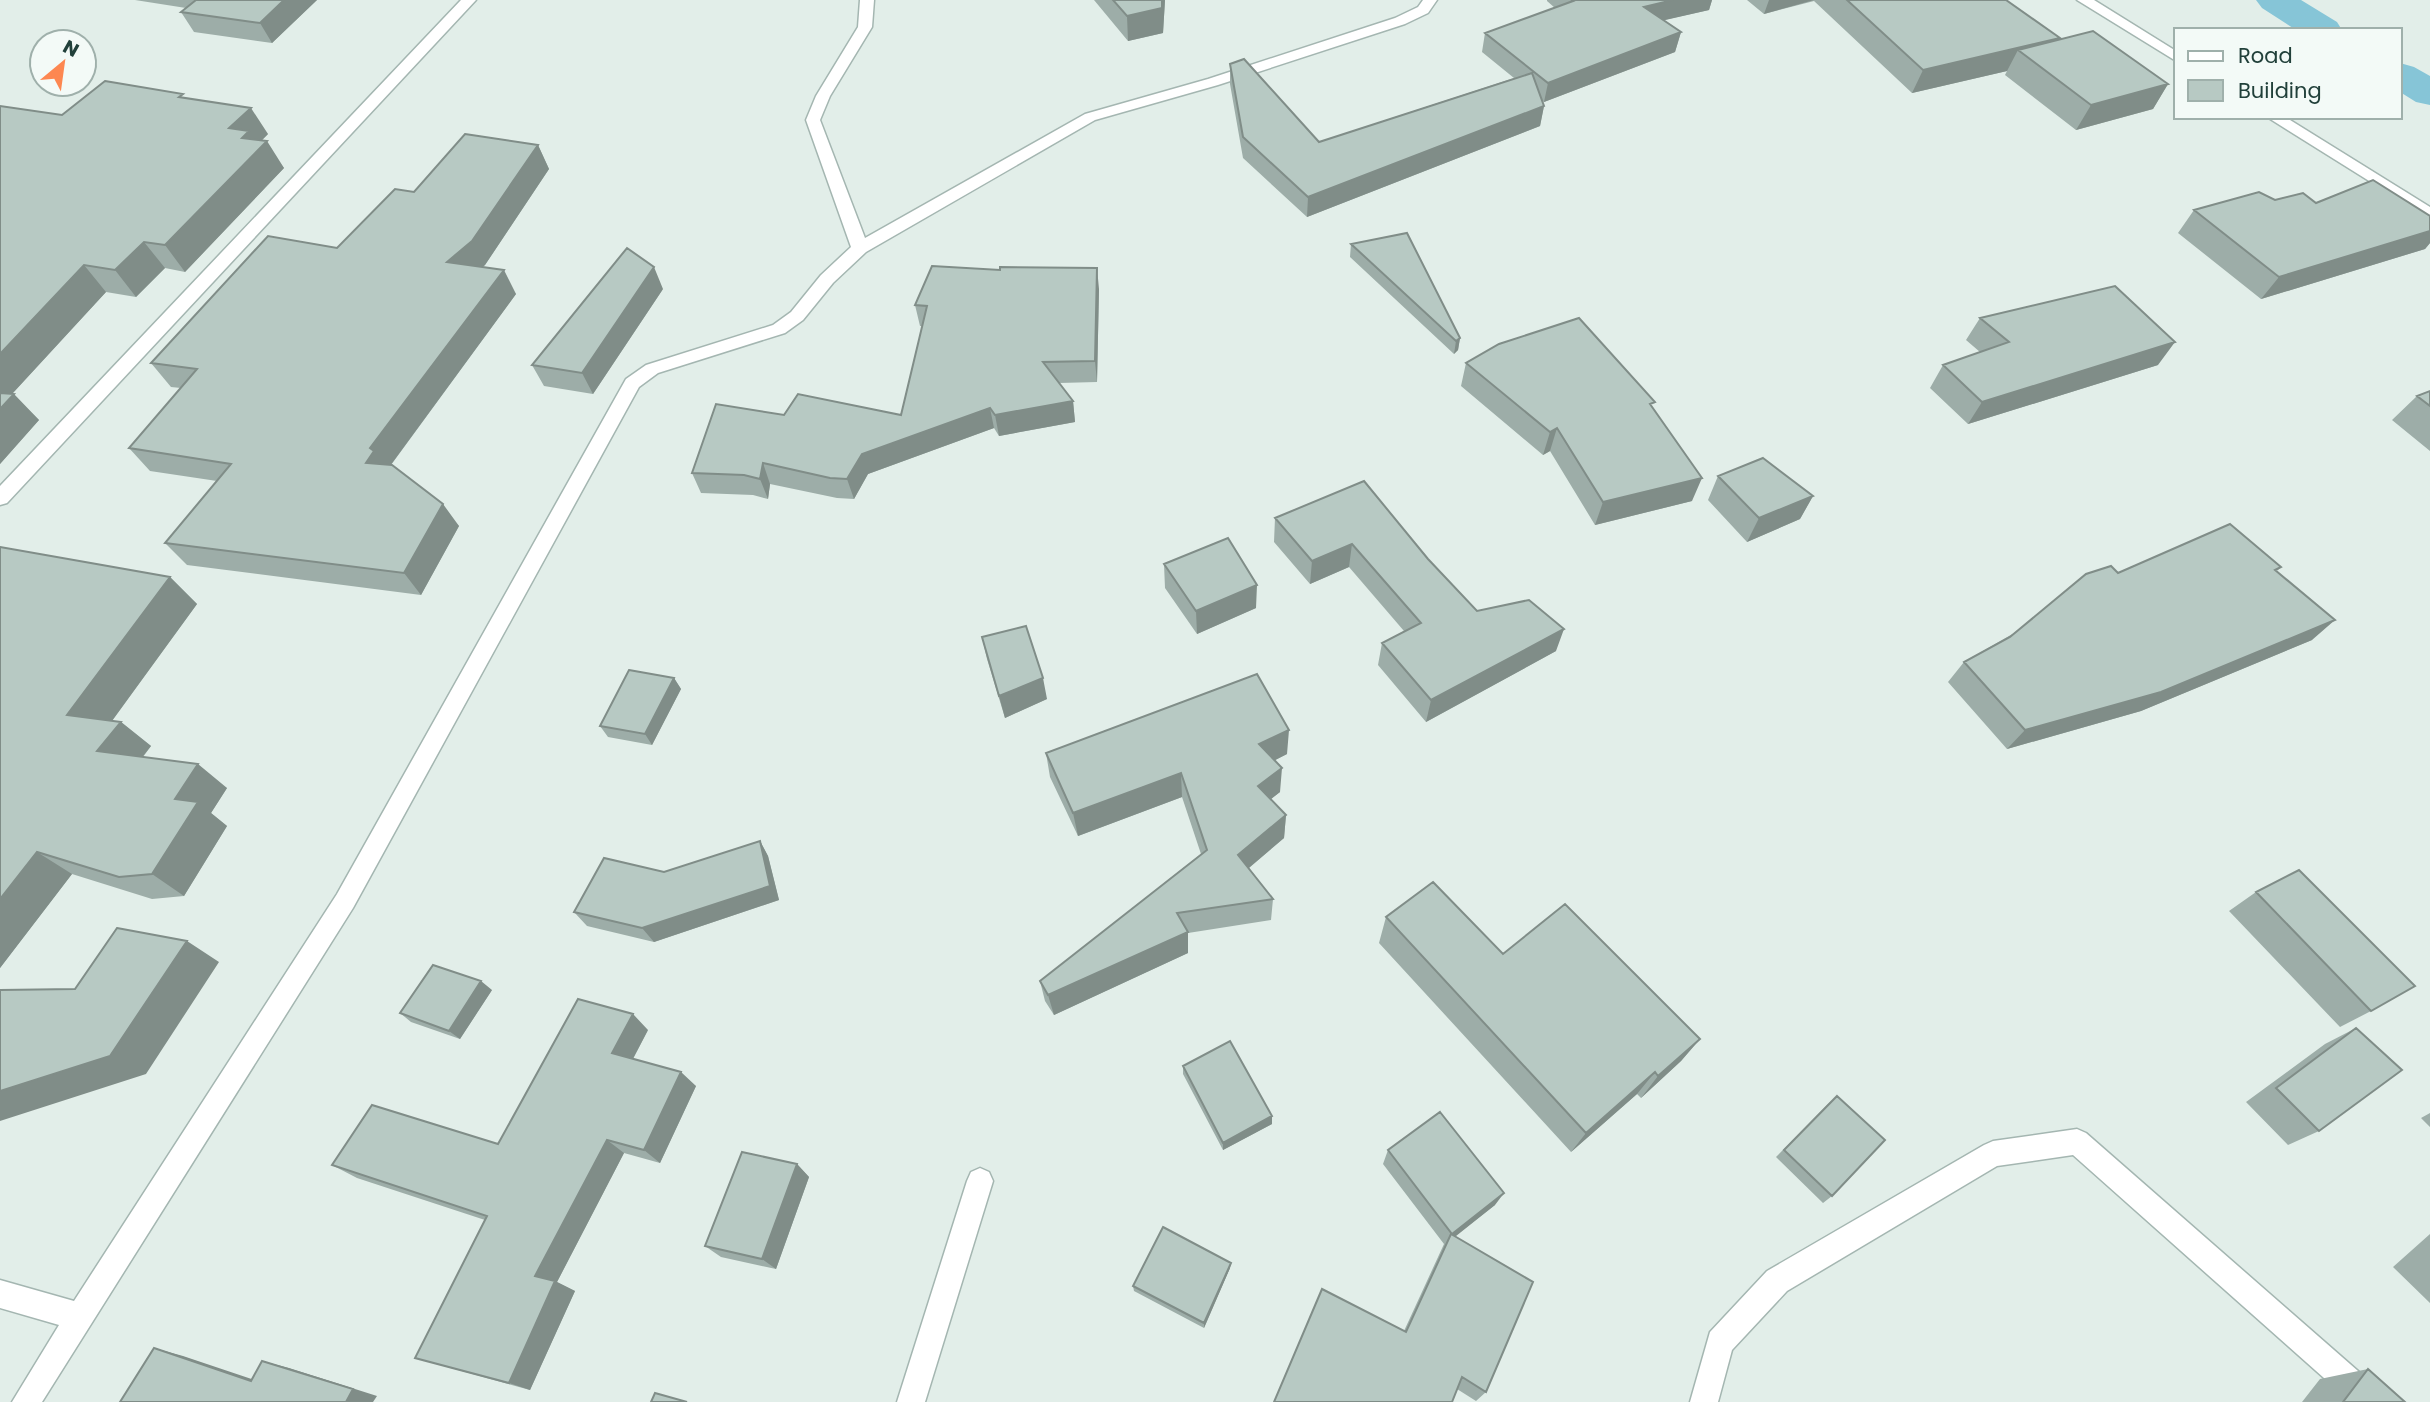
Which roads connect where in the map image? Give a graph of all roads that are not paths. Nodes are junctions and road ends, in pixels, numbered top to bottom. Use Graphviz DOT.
graph roads {
  1 [pos="468,0"];
  2 [pos="867,0"];
  3 [pos="1430,0"];
  4 [pos="2084,0"];
  5 [pos="2174,56"];
  6 [pos="2277,119"];
  7 [pos="2430,214"];
  8 [pos="860,248"];
  9 [pos="0,498"];
  10 [pos="980,1181"];
  11 [pos="0,1294"];
  12 [pos="81,1317"];
  13 [pos="26,1402"];
  14 [pos="911,1402"];
  15 [pos="1704,1402"];
  16 [pos="2372,1402"];
  1 -- 9 [label="street"];
  2 -- 8 [label="street"];
  3 -- 8 [label="street"];
  4 -- 5 [label="street"];
  6 -- 7 [label="street"];
  8 -- 12 [label="street"];
  10 -- 14 [label="street"];
  11 -- 12 [label="street"];
  12 -- 13 [label="street"];
  15 -- 16 [label="street"];
}
